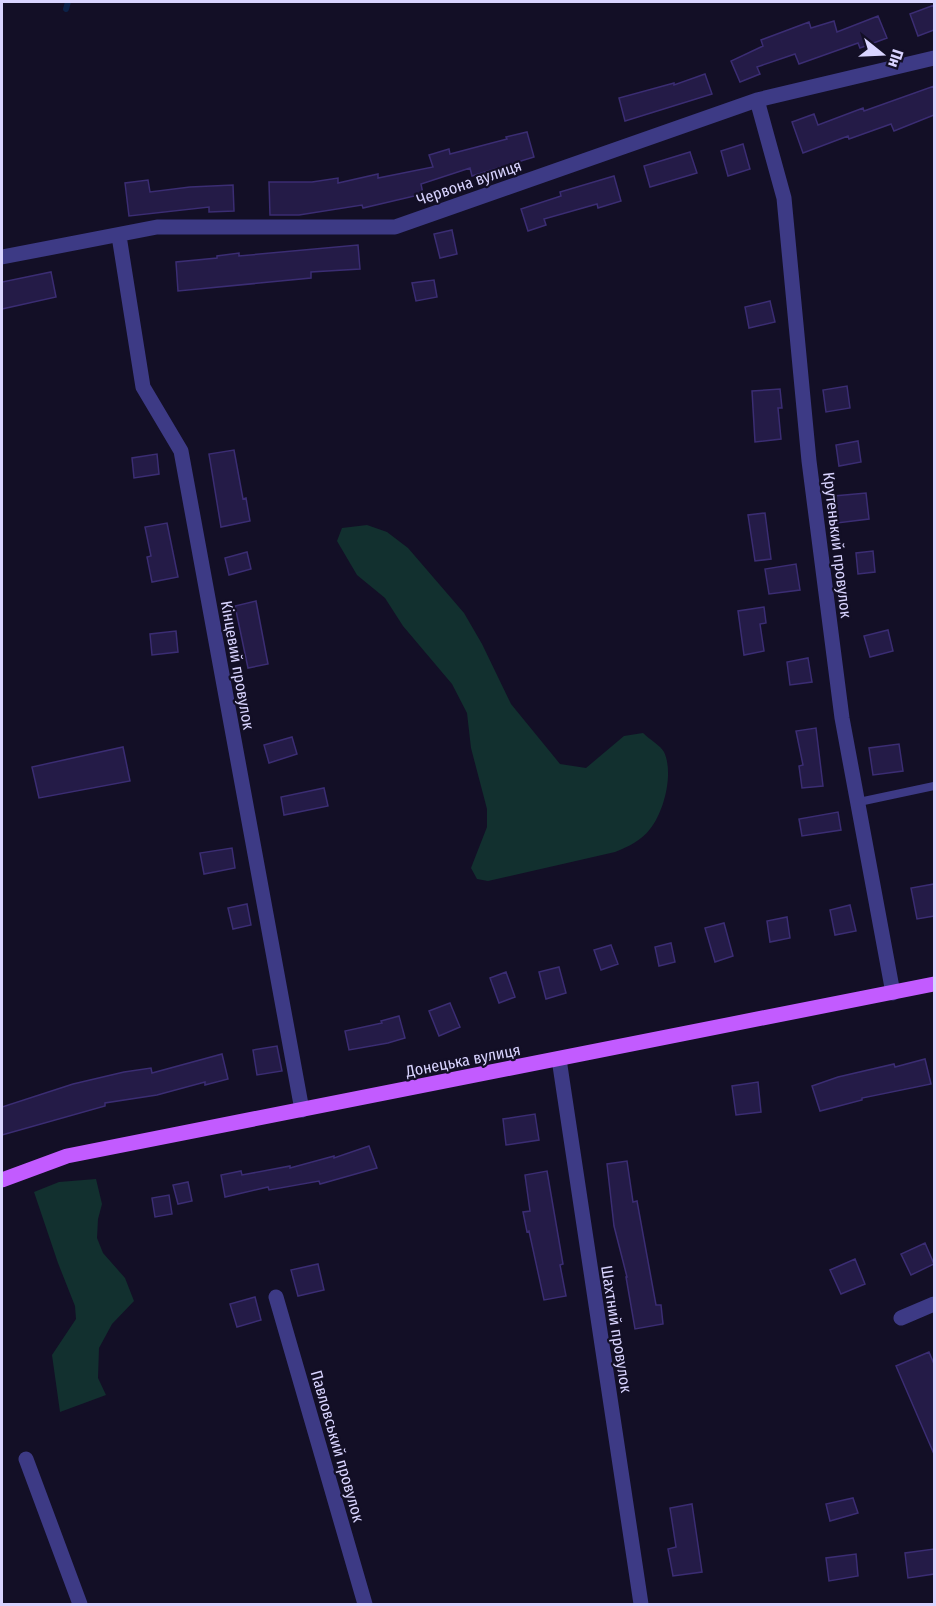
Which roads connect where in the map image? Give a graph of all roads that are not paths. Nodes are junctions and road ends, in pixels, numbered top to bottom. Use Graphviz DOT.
graph roads {
  1 [pos="934,58"];
  2 [pos="757,100"];
  3 [pos="119,236"];
  4 [pos="2,256"];
  5 [pos="934,786"];
  6 [pos="859,802"];
  7 [pos="934,984"];
  8 [pos="893,993"];
  9 [pos="559,1059"];
  10 [pos="302,1110"];
  11 [pos="2,1180"];
  12 [pos="276,1297"];
  13 [pos="934,1304"];
  14 [pos="901,1318"];
  15 [pos="26,1459"];
  16 [pos="80,1605"];
  17 [pos="364,1605"];
  18 [pos="640,1605"];
  1 -- 2 [label="street, Червона вулиця"];
  2 -- 3 [label="street, Червона вулиця"];
  2 -- 6 [label="street, Крутенький провулок"];
  3 -- 4 [label="street, Червона вулиця"];
  3 -- 10 [label="street, Кінцевий провулок"];
  5 -- 6 [label="lane"];
  6 -- 8 [label="street, Крутенький провулок"];
  7 -- 8 [label="main road, Донецька вулиця"];
  8 -- 9 [label="main road, Донецька вулиця"];
  9 -- 10 [label="main road, Донецька вулиця"];
  9 -- 18 [label="street, Шахтний провулок"];
  10 -- 11 [label="main road, Донецька вулиця"];
  12 -- 17 [label="street, Павловський провулок"];
  13 -- 14 [label="street"];
  15 -- 16 [label="street"];
}
